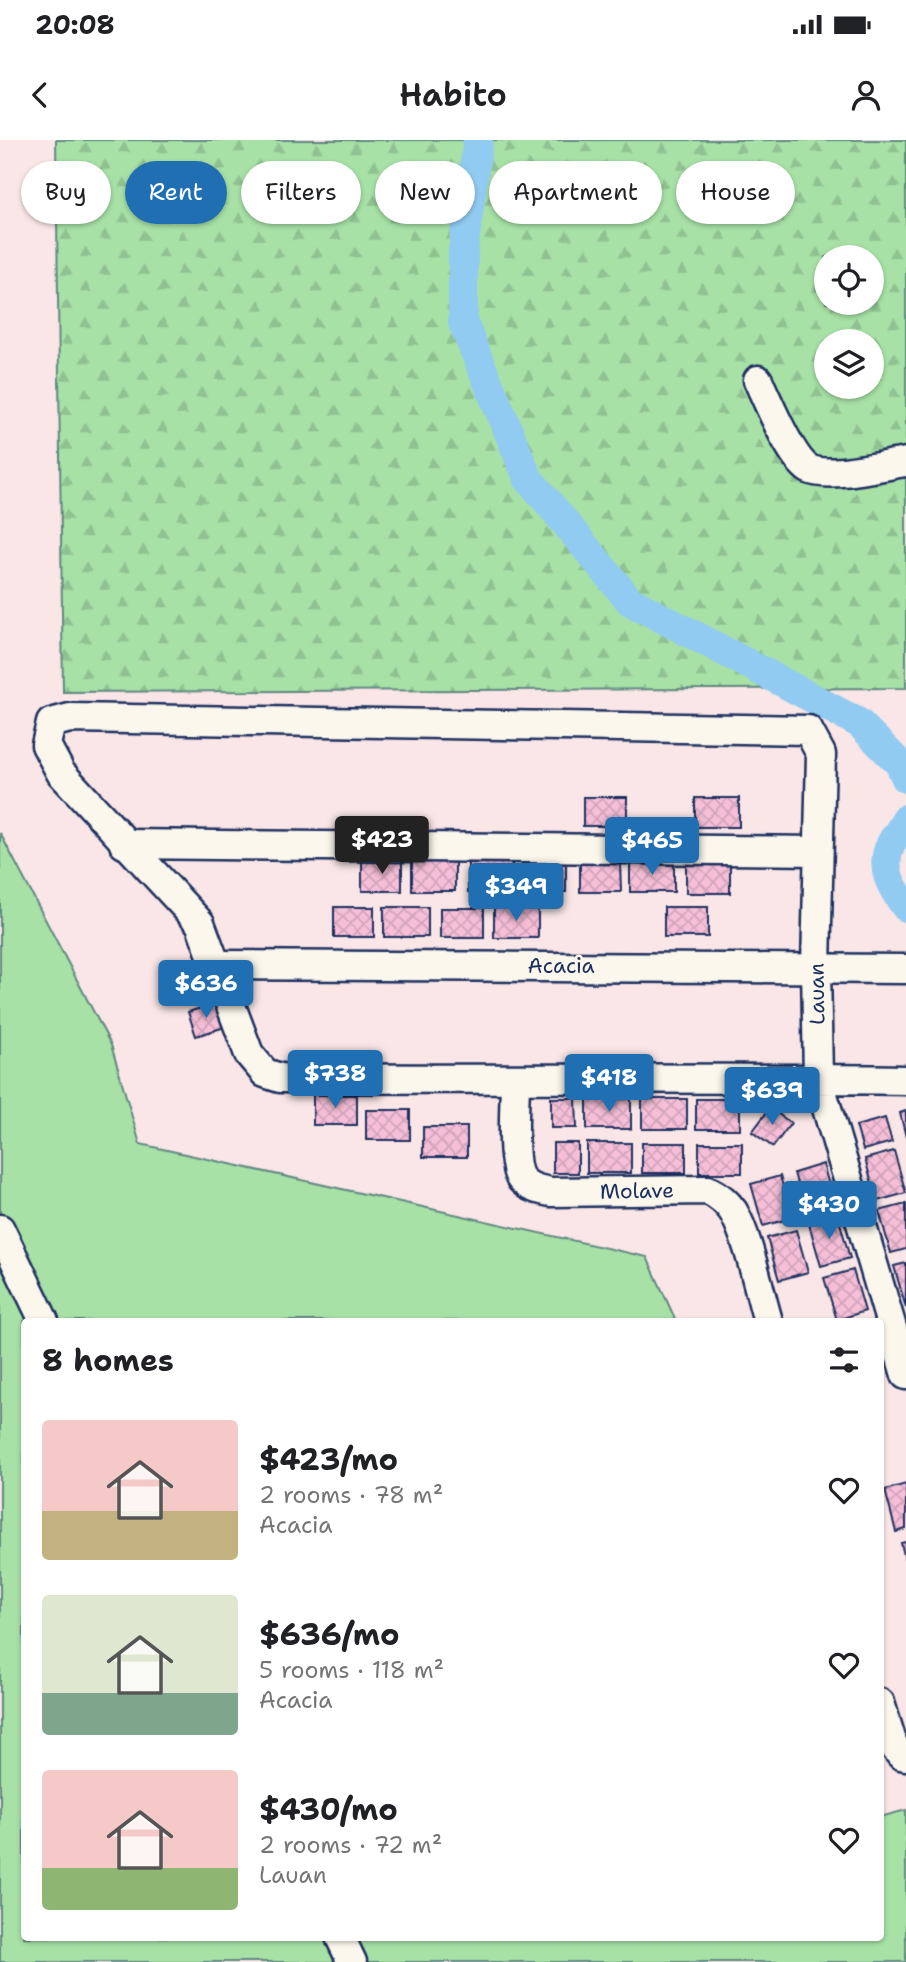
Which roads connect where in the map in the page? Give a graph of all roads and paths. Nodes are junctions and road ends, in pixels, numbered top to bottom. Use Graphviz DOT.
graph roads {
  1 [pos="758,380"];
  2 [pos="906,462"];
  3 [pos="124,844"];
  4 [pos="817,850"];
  5 [pos="216,965"];
  6 [pos="816,967"];
  7 [pos="906,969"];
  8 [pos="818,1079"];
  9 [pos="515,1080"];
  10 [pos="906,1080"];
  11 [pos="0,1229"];
  12 [pos="43,1318"];
  13 [pos="767,1318"];
  14 [pos="906,1375"];
  15 [pos="884,1716"];
  16 [pos="906,1756"];
  17 [pos="342,1941"];
  18 [pos="352,1962"];
  1 -- 2 [label="street"];
  3 -- 4 [label="street"];
  3 -- 4 [label="street, Lauan"];
  3 -- 5 [label="street"];
  4 -- 6 [label="street, Lauan"];
  5 -- 6 [label="street, Acacia"];
  5 -- 9 [label="street"];
  6 -- 7 [label="street, Acacia"];
  6 -- 8 [label="street, Lauan"];
  8 -- 9 [label="street"];
  8 -- 10 [label="street"];
  8 -- 14 [label="street, Lauan"];
  9 -- 13 [label="street, Molave"];
  11 -- 12 [label="street"];
  15 -- 16 [label="street"];
  17 -- 18 [label="street"];
}
